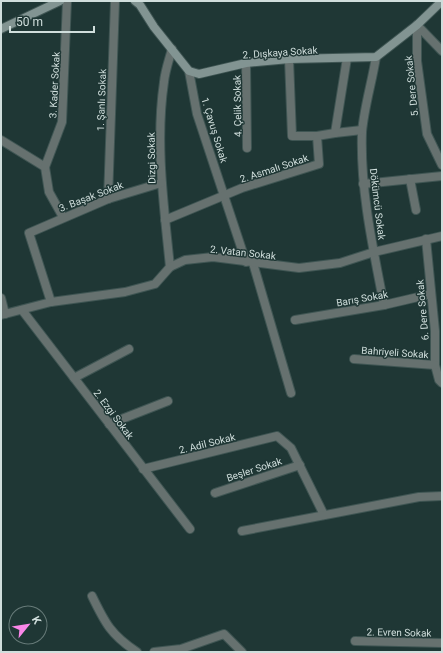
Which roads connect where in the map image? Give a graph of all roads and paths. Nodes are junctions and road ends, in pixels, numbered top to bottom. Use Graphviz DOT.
graph roads {
  1 [pos="60,1"];
  2 [pos="67,1"];
  3 [pos="115,1"];
  4 [pos="135,1"];
  5 [pos="442,1"];
  6 [pos="417,25"];
  7 [pos="1,29"];
  8 [pos="172,49"];
  9 [pos="442,51"];
  10 [pos="376,57"];
  11 [pos="347,58"];
  12 [pos="289,59"];
  13 [pos="246,63"];
  14 [pos="189,71"];
  15 [pos="362,130"];
  16 [pos="335,133"];
  17 [pos="317,136"];
  18 [pos="1,140"];
  19 [pos="247,148"];
  20 [pos="442,165"];
  21 [pos="45,167"];
  22 [pos="442,176"];
  23 [pos="410,179"];
  24 [pos="161,183"];
  25 [pos="363,184"];
  26 [pos="225,195"];
  27 [pos="108,199"];
  28 [pos="416,210"];
  29 [pos="63,217"];
  30 [pos="166,220"];
  31 [pos="442,236"];
  32 [pos="426,239"];
  33 [pos="374,252"];
  34 [pos="250,262"];
  35 [pos="170,267"];
  36 [pos="431,294"];
  37 [pos="1,298"];
  38 [pos="51,302"];
  39 [pos="384,305"];
  40 [pos="22,310"];
  41 [pos="3,314"];
  42 [pos="296,320"];
  43 [pos="439,331"];
  44 [pos="129,349"];
  45 [pos="354,359"];
  46 [pos="435,365"];
  47 [pos="74,378"];
  48 [pos="440,382"];
  49 [pos="290,393"];
  50 [pos="168,401"];
  51 [pos="109,424"];
  52 [pos="277,436"];
  53 [pos="300,465"];
  54 [pos="143,469"];
  55 [pos="215,493"];
  56 [pos="442,496"];
  57 [pos="324,515"];
  58 [pos="190,529"];
  59 [pos="242,531"];
  60 [pos="92,596"];
  61 [pos="355,641"];
  62 [pos="442,643"];
  63 [pos="137,652"];
  64 [pos="154,652"];
  65 [pos="242,652"];
  1 -- 7 [label="street"];
  2 -- 21 [label="street, 3. Kader Sokak"];
  3 -- 27 [label="street, 1. Şanlı Sokak"];
  4 -- 8 [label="street"];
  5 -- 6 [label="street"];
  6 -- 9 [label="street"];
  6 -- 10 [label="street"];
  6 -- 20 [label="street, 5. Dere Sokak"];
  8 -- 14 [label="street"];
  8 -- 24 [label="street, Dizgi Sokak"];
  10 -- 11 [label="street, 2. Dışkaya Sokak"];
  10 -- 15 [label="street, Dökümcü Sokak"];
  11 -- 12 [label="street, 2. Dışkaya Sokak"];
  11 -- 16 [label="street"];
  12 -- 13 [label="street, 2. Dışkaya Sokak"];
  12 -- 17 [label="street"];
  13 -- 14 [label="street, 2. Dışkaya Sokak"];
  13 -- 19 [label="street, 4. Çelik Sokak"];
  14 -- 26 [label="street, 1. Çavuş Sokak"];
  15 -- 16 [label="street"];
  15 -- 25 [label="street, Dökümcü Sokak"];
  16 -- 17 [label="street"];
  17 -- 26 [label="street, 2. Asmalı Sokak"];
  18 -- 21 [label="street"];
  21 -- 29 [label="street"];
  22 -- 23 [label="street"];
  23 -- 25 [label="street"];
  23 -- 28 [label="street"];
  24 -- 27 [label="street, 3. Başak Sokak"];
  24 -- 30 [label="street, Dizgi Sokak"];
  25 -- 33 [label="street, Dökümcü Sokak"];
  26 -- 30 [label="street, 2. Asmalı Sokak"];
  26 -- 34 [label="street, 1. Çavuş Sokak"];
  27 -- 29 [label="street, 3. Başak Sokak"];
  29 -- 38 [label="street, 3. Başak Sokak"];
  30 -- 35 [label="street, Dizgi Sokak"];
  31 -- 32 [label="street, 2. Vatan Sokak"];
  32 -- 33 [label="street, 2. Vatan Sokak"];
  32 -- 36 [label="street, 6. Dere Sokak"];
  33 -- 34 [label="street, 2. Vatan Sokak"];
  33 -- 39 [label="street, Dökümcü Sokak"];
  34 -- 35 [label="street, 2. Vatan Sokak"];
  34 -- 49 [label="street, 1. Çavuş Sokak"];
  35 -- 38 [label="street, 2. Vatan Sokak"];
  36 -- 39 [label="street, Barış Sokak"];
  36 -- 43 [label="street, 6. Dere Sokak"];
  37 -- 41 [label="street"];
  38 -- 40 [label="street, 2. Vatan Sokak"];
  39 -- 42 [label="street, Barış Sokak"];
  40 -- 41 [label="street, 2. Vatan Sokak"];
  40 -- 47 [label="street, 2. Ezgi Sokak"];
  43 -- 46 [label="street, 6. Dere Sokak"];
  44 -- 47 [label="street"];
  45 -- 46 [label="street, Bahriyeli Sokak"];
  46 -- 48 [label="street, 6. Dere Sokak"];
  47 -- 51 [label="street, 2. Ezgi Sokak"];
  50 -- 51 [label="street"];
  51 -- 54 [label="street, 2. Ezgi Sokak"];
  52 -- 53 [label="street, Beşler Sokak"];
  52 -- 54 [label="street, 2. Adil Sokak"];
  53 -- 55 [label="street, Beşler Sokak"];
  53 -- 57 [label="street, Beşler Sokak"];
  54 -- 58 [label="street, 2. Ezgi Sokak"];
  56 -- 57 [label="street"];
  57 -- 59 [label="street"];
  60 -- 63 [label="street"];
  61 -- 62 [label="street, 2. Evren Sokak"];
  64 -- 65 [label="street"];
}
